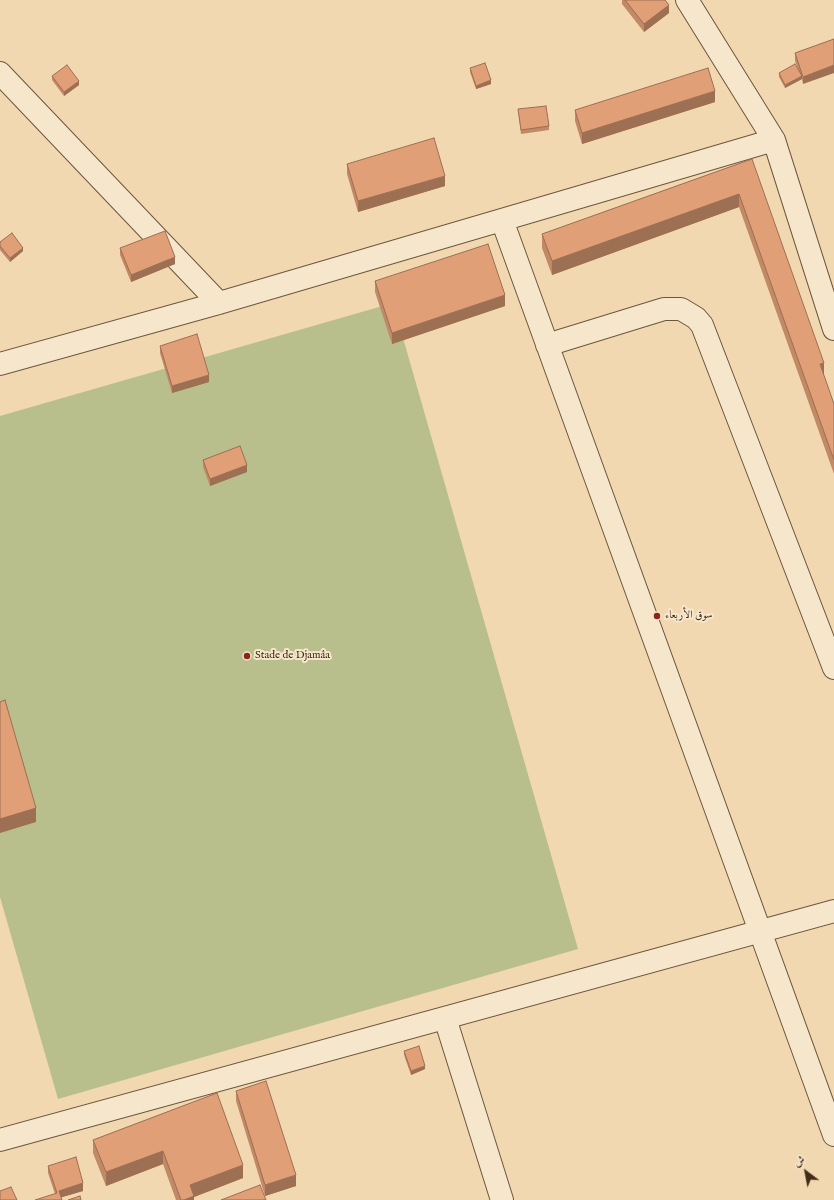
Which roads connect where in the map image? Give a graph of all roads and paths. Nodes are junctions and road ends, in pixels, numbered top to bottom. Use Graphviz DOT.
graph roads {
  1 [pos="686,0"];
  2 [pos="0,73"];
  3 [pos="774,140"];
  4 [pos="502,220"];
  5 [pos="219,303"];
  6 [pos="834,329"];
  7 [pos="548,345"];
  8 [pos="0,364"];
  9 [pos="834,668"];
  10 [pos="834,911"];
  11 [pos="760,931"];
  12 [pos="445,1018"];
  13 [pos="834,1135"];
  14 [pos="0,1140"];
  15 [pos="502,1200"];
  1 -- 3 [label="street"];
  2 -- 5 [label="street"];
  3 -- 4 [label="street"];
  3 -- 6 [label="street"];
  4 -- 5 [label="street"];
  4 -- 7 [label="street"];
  5 -- 8 [label="street"];
  7 -- 9 [label="street"];
  7 -- 11 [label="street"];
  10 -- 11 [label="street"];
  11 -- 12 [label="street"];
  11 -- 13 [label="street"];
  12 -- 14 [label="street"];
  12 -- 15 [label="street"];
}
